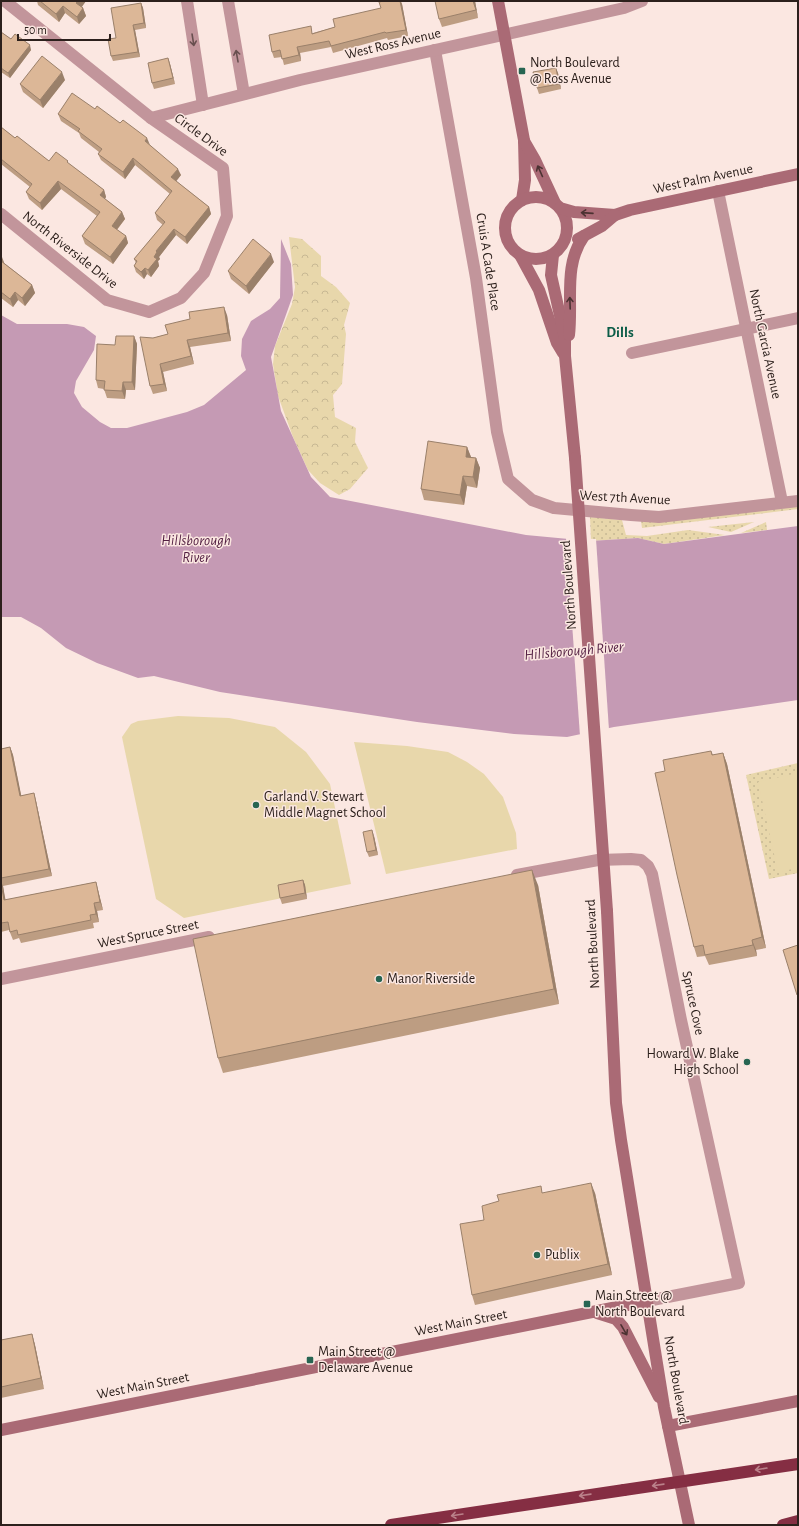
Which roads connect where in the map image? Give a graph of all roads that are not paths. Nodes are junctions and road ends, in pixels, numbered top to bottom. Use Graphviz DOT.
graph roads {
  1 [pos="5,1"];
  2 [pos="187,1"];
  3 [pos="228,1"];
  4 [pos="498,1"];
  5 [pos="642,1"];
  6 [pos="505,34"];
  7 [pos="435,50"];
  8 [pos="244,94"];
  9 [pos="203,104"];
  10 [pos="151,118"];
  11 [pos="524,140"];
  12 [pos="798,174"];
  13 [pos="718,191"];
  14 [pos="522,200"];
  15 [pos="558,205"];
  16 [pos="1,214"];
  17 [pos="615,215"];
  18 [pos="584,236"];
  19 [pos="556,252"];
  20 [pos="520,255"];
  21 [pos="204,273"];
  22 [pos="798,318"];
  23 [pos="746,329"];
  24 [pos="632,353"];
  25 [pos="565,356"];
  26 [pos="508,479"];
  27 [pos="798,501"];
  28 [pos="782,502"];
  29 [pos="506,877"];
  30 [pos="224,934"];
  31 [pos="1,979"];
  32 [pos="739,1283"];
  33 [pos="647,1302"];
  34 [pos="592,1312"];
  35 [pos="798,1400"];
  36 [pos="664,1407"];
  37 [pos="668,1426"];
  38 [pos="1,1430"];
  39 [pos="798,1464"];
  40 [pos="798,1521"];
  41 [pos="391,1525"];
  42 [pos="689,1525"];
  43 [pos="783,1525"];
  1 -- 10 [label="street"];
  2 -- 9 [label="street, one-way"];
  8 -- 3 [label="street, one-way"];
  4 -- 6 [label="street"];
  5 -- 6 [label="street, West Ross Avenue"];
  6 -- 7 [label="street, West Ross Avenue"];
  6 -- 11 [label="street"];
  7 -- 8 [label="street, West Ross Avenue"];
  7 -- 26 [label="street, Cruis A Cade Place"];
  8 -- 9 [label="street, West Ross Avenue"];
  9 -- 10 [label="street, West Ross Avenue"];
  10 -- 21 [label="street, Circle Drive"];
  11 -- 14 [label="street"];
  15 -- 11 [label="street, one-way"];
  12 -- 13 [label="street, West Palm Avenue"];
  13 -- 17 [label="street, West Palm Avenue"];
  13 -- 23 [label="street, North Garcia Avenue"];
  14 -- 15 [label="street"];
  14 -- 20 [label="street"];
  17 -- 15 [label="street, West Palm Avenue, one-way"];
  15 -- 19 [label="street"];
  16 -- 21 [label="street, North Riverside Drive"];
  17 -- 18 [label="street, West Palm Avenue"];
  18 -- 19 [label="street, West Palm Avenue"];
  25 -- 18 [label="street, one-way"];
  19 -- 20 [label="street"];
  19 -- 25 [label="street, North Boulevard"];
  20 -- 25 [label="street, North Boulevard"];
  22 -- 23 [label="street"];
  23 -- 24 [label="street"];
  23 -- 28 [label="street, North Garcia Avenue"];
  25 -- 33 [label="street, North Boulevard, bridge"];
  26 -- 28 [label="street, West 7th Avenue"];
  27 -- 28 [label="street, West 7th Avenue"];
  29 -- 32 [label="street, Spruce Cove"];
  30 -- 31 [label="street, West Spruce Street"];
  32 -- 33 [label="street, West Main Street"];
  33 -- 34 [label="street, West Main Street"];
  33 -- 36 [label="street, North Boulevard"];
  34 -- 36 [label="street, one-way"];
  34 -- 38 [label="street, West Main Street"];
  35 -- 37 [label="street"];
  36 -- 37 [label="street, North Boulevard"];
  37 -- 42 [label="street, North Boulevard"];
  39 -- 41 [label="highway, one-way, bridge"];
  40 -- 43 [label="highway"];
}
